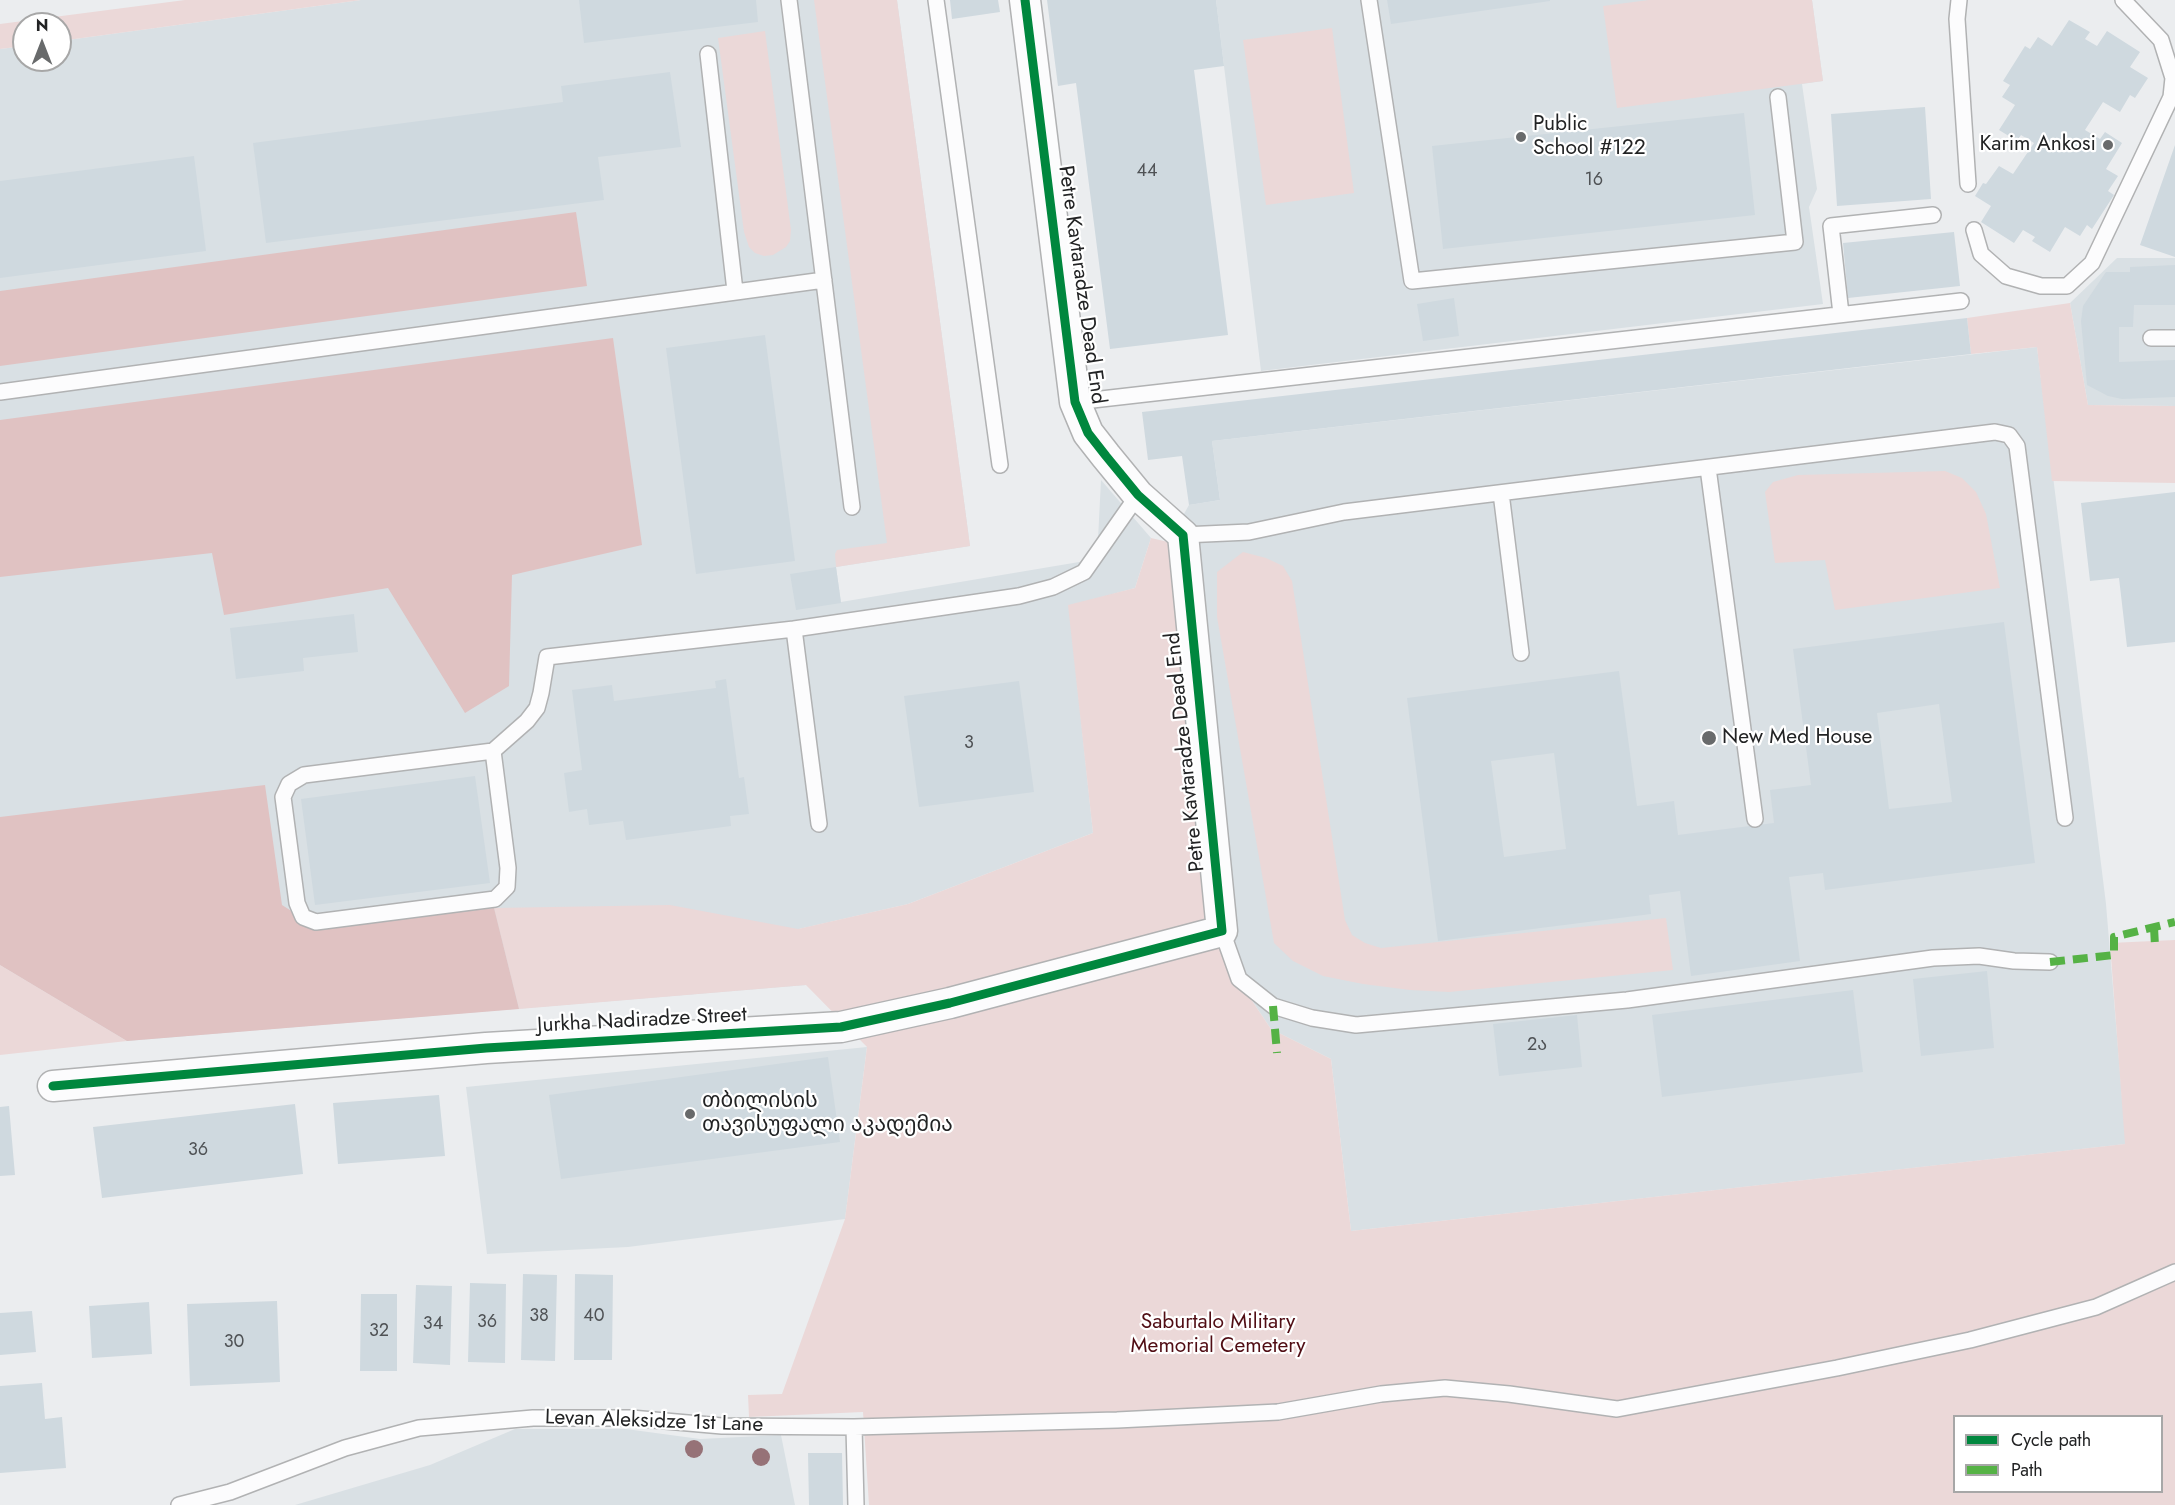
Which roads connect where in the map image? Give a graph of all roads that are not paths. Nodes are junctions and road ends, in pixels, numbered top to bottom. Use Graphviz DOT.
graph roads {
  1 [pos="789,0"];
  2 [pos="936,0"];
  3 [pos="1025,0"];
  4 [pos="1368,0"];
  5 [pos="1959,0"];
  6 [pos="2123,0"];
  7 [pos="708,54"];
  8 [pos="1778,97"];
  9 [pos="1968,184"];
  10 [pos="1933,215"];
  11 [pos="1974,230"];
  12 [pos="824,280"];
  13 [pos="735,291"];
  14 [pos="1961,301"];
  15 [pos="1841,314"];
  16 [pos="2151,338"];
  17 [pos="2175,338"];
  18 [pos="0,392"];
  19 [pos="1075,402"];
  20 [pos="1000,465"];
  21 [pos="1708,468"];
  22 [pos="1501,494"];
  23 [pos="1138,495"];
  24 [pos="852,507"];
  25 [pos="1183,535"];
  26 [pos="794,629"];
  27 [pos="1521,653"];
  28 [pos="494,751"];
  29 [pos="2065,818"];
  30 [pos="1755,819"];
  31 [pos="819,824"];
  32 [pos="1222,931"];
  33 [pos="2050,962"];
  34 [pos="52,1086"];
  35 [pos="2175,1272"];
  36 [pos="854,1427"];
  37 [pos="179,1505"];
  38 [pos="856,1505"];
  1 -- 12 [label="lane"];
  2 -- 20 [label="lane"];
  3 -- 19 [label="street, Petre Kavtaradze Dead End"];
  4 -- 8 [label="lane"];
  5 -- 9 [label="lane"];
  6 -- 11 [label="lane"];
  7 -- 13 [label="lane"];
  10 -- 15 [label="lane"];
  12 -- 13 [label="lane"];
  12 -- 24 [label="lane"];
  13 -- 18 [label="lane"];
  14 -- 15 [label="lane"];
  15 -- 19 [label="lane"];
  16 -- 17 [label="lane"];
  19 -- 23 [label="street, Petre Kavtaradze Dead End"];
  21 -- 22 [label="lane"];
  21 -- 29 [label="lane"];
  21 -- 30 [label="lane"];
  22 -- 25 [label="lane"];
  22 -- 27 [label="lane"];
  23 -- 25 [label="street, Petre Kavtaradze Dead End"];
  23 -- 26 [label="lane"];
  25 -- 32 [label="street, Petre Kavtaradze Dead End"];
  26 -- 28 [label="lane"];
  26 -- 31 [label="lane"];
  28 -- 28 [label="lane"];
  32 -- 33 [label="lane"];
  32 -- 34 [label="street, Jurkha Nadiradze Street"];
  35 -- 36 [label="lane, Levan Aleksidze 1st Lane"];
  36 -- 37 [label="lane, Levan Aleksidze 1st Lane"];
  36 -- 38 [label="lane"];
}
